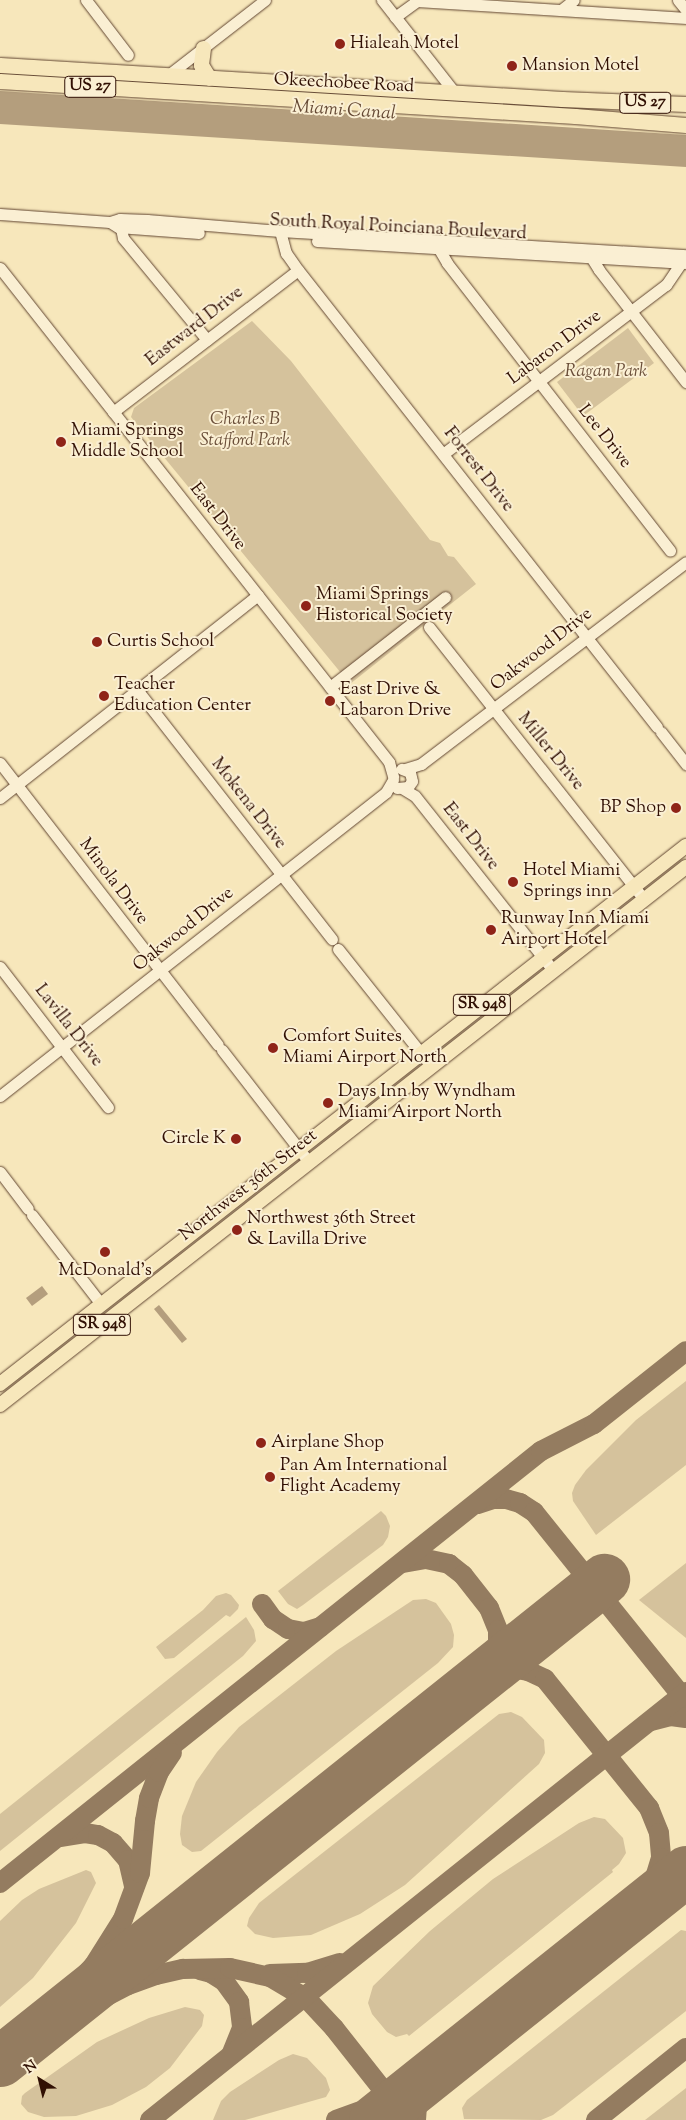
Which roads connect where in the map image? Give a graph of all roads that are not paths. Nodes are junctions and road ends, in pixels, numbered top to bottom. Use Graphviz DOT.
graph roads {
  1 [pos="86,0"];
  2 [pos="265,0"];
  3 [pos="382,0"];
  4 [pos="574,0"];
  5 [pos="678,0"];
  6 [pos="418,1"];
  7 [pos="561,10"];
  8 [pos="686,10"];
  9 [pos="395,17"];
  10 [pos="686,18"];
  11 [pos="203,48"];
  12 [pos="128,55"];
  13 [pos="0,65"];
  14 [pos="167,76"];
  15 [pos="209,78"];
  16 [pos="0,82"];
  17 [pos="129,90"];
  18 [pos="455,93"];
  19 [pos="604,102"];
  20 [pos="686,104"];
  21 [pos="686,111"];
  22 [pos="686,125"];
  23 [pos="0,214"];
  24 [pos="110,222"];
  25 [pos="121,228"];
  26 [pos="281,235"];
  27 [pos="439,249"];
  28 [pos="591,257"];
  29 [pos="684,260"];
  30 [pos="0,268"];
  31 [pos="298,270"];
  32 [pos="632,311"];
  33 [pos="207,340"];
  34 [pos="539,382"];
  35 [pos="686,382"];
  36 [pos="113,412"];
  37 [pos="443,454"];
  38 [pos="680,562"];
  39 [pos="258,596"];
  40 [pos="445,597"];
  41 [pos="429,627"];
  42 [pos="586,638"];
  43 [pos="330,687"];
  44 [pos="138,691"];
  45 [pos="493,709"];
  46 [pos="0,764"];
  47 [pos="686,764"];
  48 [pos="401,780"];
  49 [pos="17,785"];
  50 [pos="0,798"];
  51 [pos="686,846"];
  52 [pos="686,867"];
  53 [pos="281,875"];
  54 [pos="634,886"];
  55 [pos="644,899"];
  56 [pos="543,957"];
  57 [pos="0,967"];
  58 [pos="553,970"];
  59 [pos="160,972"];
  60 [pos="62,1047"];
  61 [pos="421,1053"];
  62 [pos="431,1066"];
  63 [pos="0,1096"];
  64 [pos="108,1106"];
  65 [pos="299,1149"];
  66 [pos="309,1162"];
  67 [pos="0,1172"];
  68 [pos="180,1242"];
  69 [pos="190,1255"];
  70 [pos="101,1304"];
  71 [pos="77,1345"];
  72 [pos="1,1380"];
  73 [pos="14,1394"];
  74 [pos="0,1405"];
  1 -- 12 [label="street"];
  2 -- 11 [label="street"];
  3 -- 9 [label="street"];
  4 -- 7 [label="street"];
  5 -- 8 [label="street"];
  6 -- 7 [label="street"];
  6 -- 9 [label="street"];
  7 -- 10 [label="street"];
  9 -- 18 [label="street"];
  11 -- 14 [label="street"];
  11 -- 15 [label="highway"];
  13 -- 14 [label="highway, Okeechobee Road / US 27"];
  14 -- 15 [label="highway, Okeechobee Road / US 27"];
  14 -- 17 [label="highway"];
  15 -- 18 [label="highway, Okeechobee Road / US 27"];
  16 -- 17 [label="highway, Okeechobee Road / US 27"];
  17 -- 22 [label="highway, Okeechobee Road / US 27"];
  18 -- 19 [label="highway, Okeechobee Road / US 27"];
  19 -- 20 [label="highway, Okeechobee Road / US 27"];
  19 -- 21 [label="highway"];
  23 -- 24 [label="street, South Royal Poinciana Boulevard"];
  24 -- 25 [label="street, South Royal Poinciana Boulevard"];
  24 -- 26 [label="street, South Royal Poinciana Boulevard"];
  25 -- 26 [label="street, South Royal Poinciana Boulevard"];
  25 -- 33 [label="street"];
  26 -- 27 [label="street, South Royal Poinciana Boulevard"];
  26 -- 29 [label="street, South Royal Poinciana Boulevard"];
  26 -- 31 [label="street, Forrest Drive"];
  27 -- 28 [label="street, South Royal Poinciana Boulevard"];
  27 -- 34 [label="street, Lee Drive"];
  28 -- 29 [label="street, South Royal Poinciana Boulevard"];
  28 -- 32 [label="street"];
  29 -- 32 [label="street, Labaron Drive"];
  30 -- 36 [label="street, East Drive"];
  31 -- 33 [label="street, Eastward Drive"];
  31 -- 37 [label="street, Forrest Drive"];
  32 -- 34 [label="street, Labaron Drive"];
  32 -- 35 [label="street"];
  33 -- 36 [label="street, Eastward Drive"];
  34 -- 37 [label="street, Labaron Drive"];
  34 -- 38 [label="street, Lee Drive"];
  36 -- 39 [label="street, East Drive"];
  37 -- 42 [label="street, Forrest Drive"];
  38 -- 42 [label="street, Oakwood Drive"];
  39 -- 43 [label="street, East Drive"];
  39 -- 44 [label="street"];
  40 -- 43 [label="street"];
  41 -- 45 [label="street, Miller Drive"];
  42 -- 45 [label="street, Oakwood Drive"];
  42 -- 47 [label="street, Forrest Drive"];
  43 -- 48 [label="street, East Drive"];
  44 -- 49 [label="street"];
  44 -- 53 [label="street, Mokena Drive"];
  45 -- 48 [label="street, Oakwood Drive"];
  45 -- 54 [label="street, Miller Drive"];
  46 -- 49 [label="street, Minola Drive"];
  48 -- 53 [label="street, Oakwood Drive"];
  48 -- 56 [label="street, East Drive"];
  49 -- 50 [label="street"];
  49 -- 59 [label="street, Minola Drive"];
  51 -- 54 [label="main road, Northwest 36th Street / SR 948"];
  52 -- 55 [label="main road, Northwest 36th Street / SR 948"];
  53 -- 59 [label="street, Oakwood Drive"];
  53 -- 61 [label="street, Mokena Drive"];
  54 -- 55 [label="street, Miller Drive"];
  54 -- 56 [label="main road, Northwest 36th Street / SR 948"];
  55 -- 58 [label="main road, Northwest 36th Street / SR 948"];
  56 -- 58 [label="street, East Drive"];
  56 -- 61 [label="main road, Northwest 36th Street / SR 948"];
  57 -- 60 [label="street, Lavilla Drive"];
  58 -- 62 [label="main road, Northwest 36th Street / SR 948"];
  59 -- 60 [label="street, Oakwood Drive"];
  59 -- 65 [label="street, Minola Drive"];
  60 -- 63 [label="street, Oakwood Drive"];
  60 -- 64 [label="street, Lavilla Drive"];
  61 -- 62 [label="street, Mokena Drive"];
  61 -- 65 [label="main road, Northwest 36th Street / SR 948"];
  62 -- 66 [label="main road, Northwest 36th Street / SR 948"];
  65 -- 66 [label="street, Minola Drive"];
  65 -- 68 [label="main road, Northwest 36th Street / SR 948"];
  66 -- 69 [label="main road, Northwest 36th Street / SR 948"];
  67 -- 70 [label="street"];
  68 -- 69 [label="main road"];
  68 -- 70 [label="main road, Northwest 36th Street / SR 948"];
  69 -- 71 [label="main road, Northwest 36th Street / SR 948"];
  70 -- 71 [label="main road"];
  70 -- 72 [label="main road, Northwest 36th Street / SR 948"];
  71 -- 73 [label="main road, Northwest 36th Street / SR 948"];
  72 -- 73 [label="street"];
  73 -- 74 [label="main road, Northwest 36th Street / SR 948"];
}
